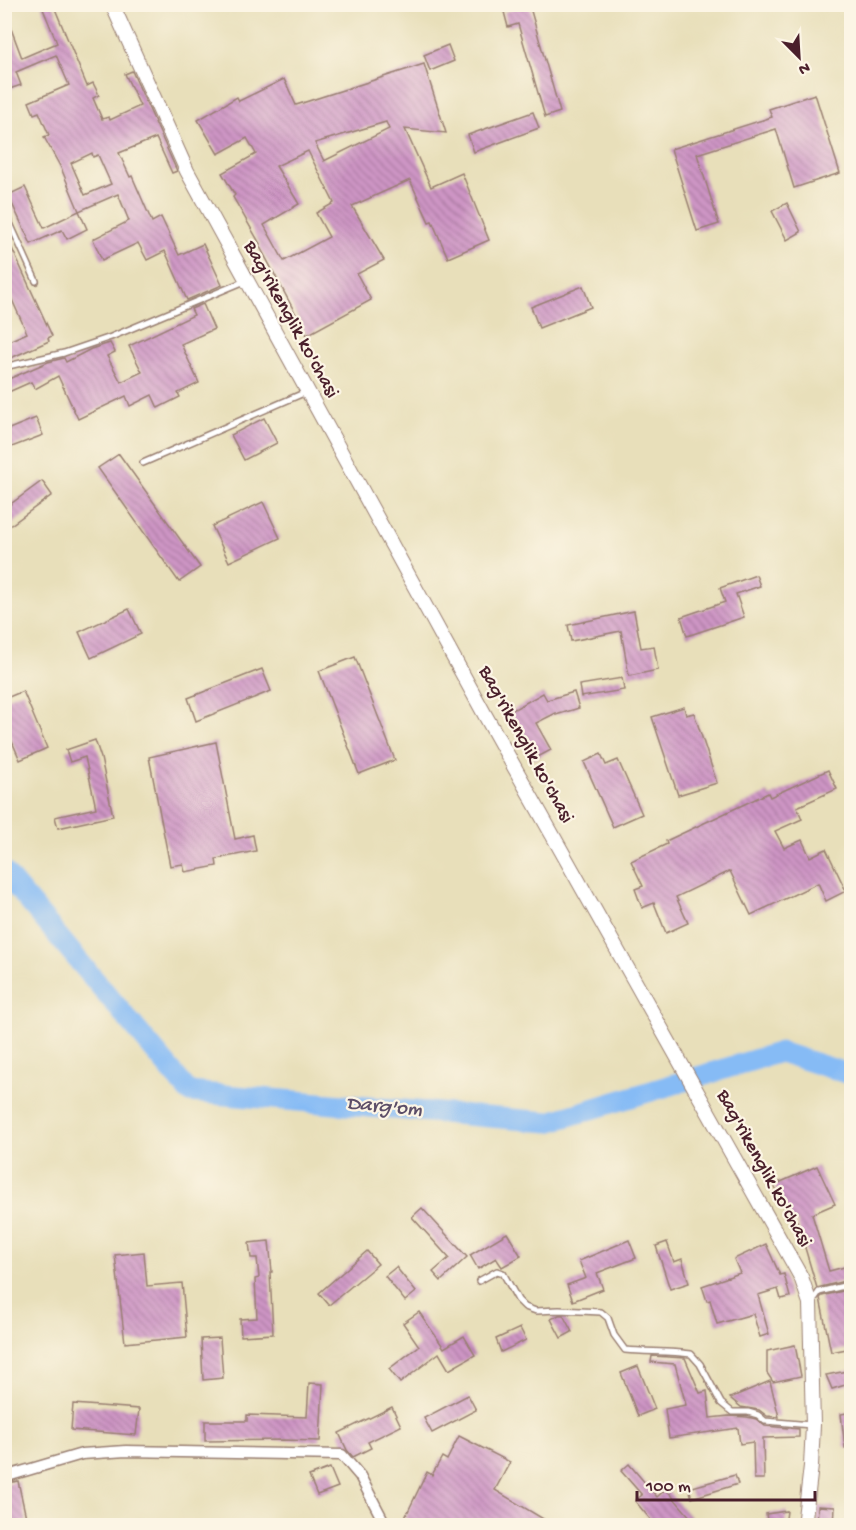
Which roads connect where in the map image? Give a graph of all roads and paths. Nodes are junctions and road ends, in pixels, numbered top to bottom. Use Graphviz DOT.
graph roads {
  1 [pos="112,4"];
  2 [pos="4,210"];
  3 [pos="246,280"];
  4 [pos="36,281"];
  5 [pos="4,367"];
  6 [pos="307,391"];
  7 [pos="143,463"];
  8 [pos="479,1281"];
  9 [pos="852,1284"];
  10 [pos="810,1303"];
  11 [pos="813,1425"];
  12 [pos="4,1477"];
  13 [pos="386,1526"];
  14 [pos="804,1526"];
  1 -- 3 [label="main road, Bag'rikenglik ko'chasi"];
  2 -- 4 [label="lane"];
  3 -- 5 [label="lane"];
  3 -- 6 [label="main road, Bag'rikenglik ko'chasi"];
  6 -- 7 [label="lane"];
  6 -- 10 [label="main road, Bag'rikenglik ko'chasi"];
  8 -- 11 [label="lane"];
  9 -- 10 [label="lane"];
  10 -- 11 [label="main road, Bag'rikenglik ko'chasi"];
  11 -- 14 [label="main road, Bag'rikenglik ko'chasi"];
  12 -- 13 [label="street"];
}
